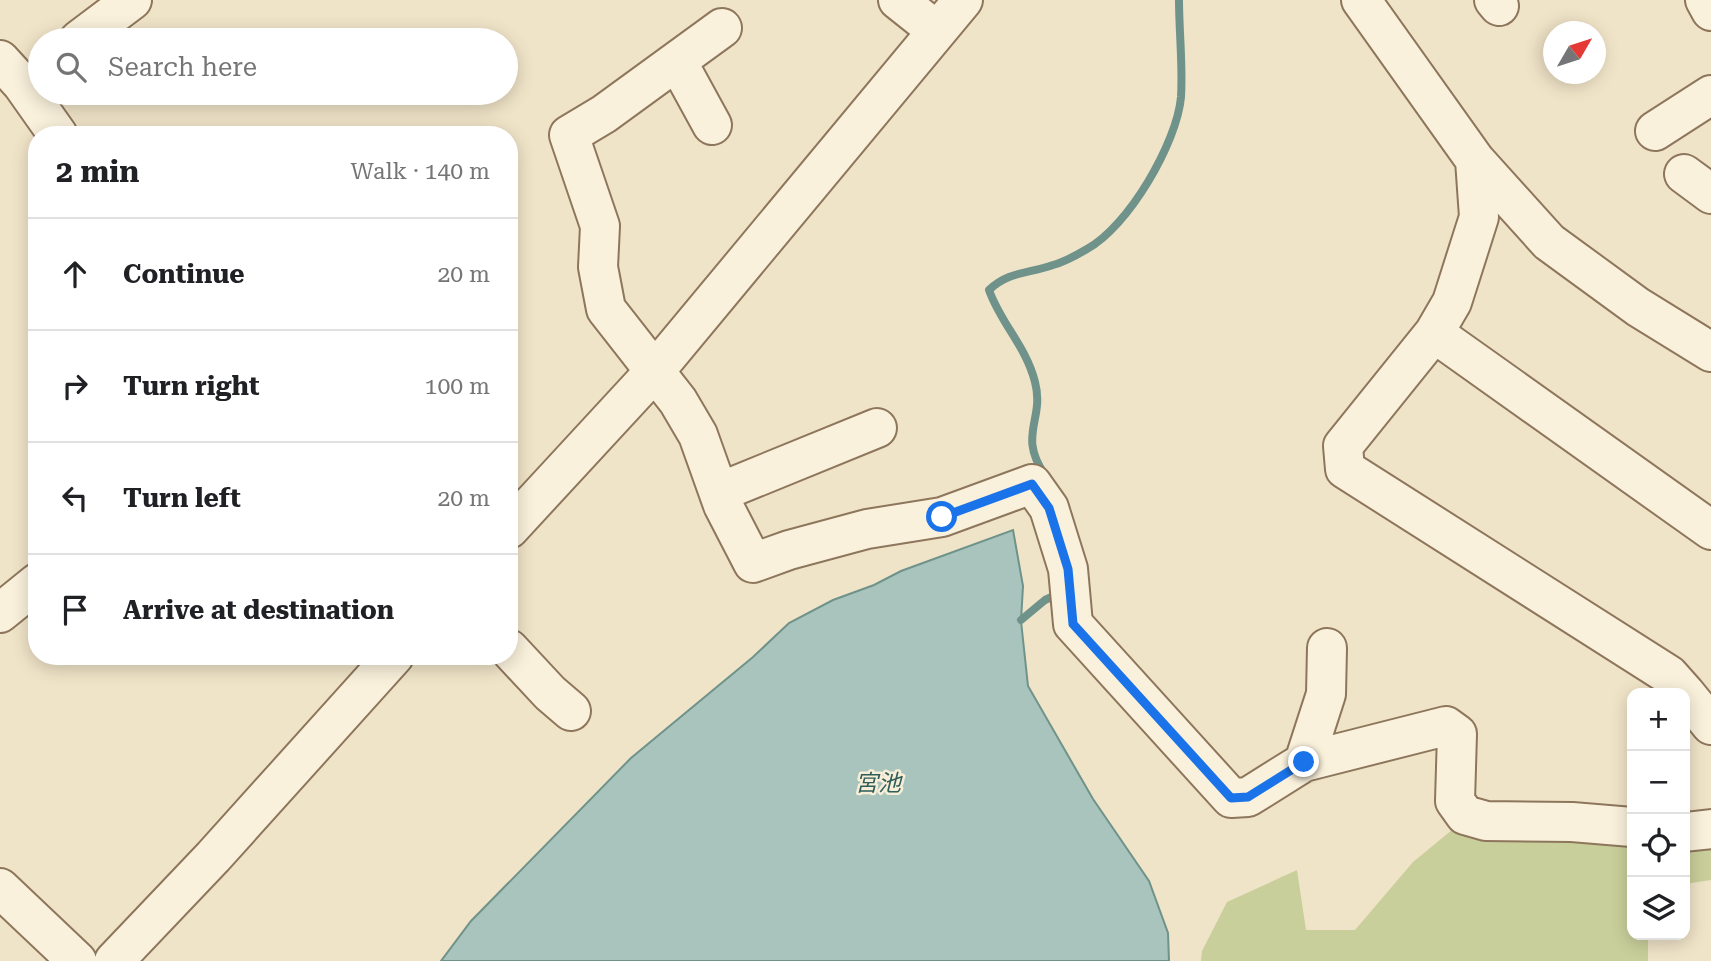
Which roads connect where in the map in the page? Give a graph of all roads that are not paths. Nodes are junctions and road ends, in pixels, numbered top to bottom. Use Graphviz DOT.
graph roads {
  1 [pos="132,0"];
  2 [pos="898,0"];
  3 [pos="963,0"];
  4 [pos="1361,0"];
  5 [pos="1705,0"];
  6 [pos="1711,11"];
  7 [pos="95,28"];
  8 [pos="722,28"];
  9 [pos="937,31"];
  10 [pos="677,61"];
  11 [pos="16,80"];
  12 [pos="1711,95"];
  13 [pos="28,96"];
  14 [pos="35,105"];
  15 [pos="712,125"];
  16 [pos="51,126"];
  17 [pos="1655,131"];
  18 [pos="1475,160"];
  19 [pos="1434,333"];
  20 [pos="1711,352"];
  21 [pos="654,372"];
  22 [pos="877,428"];
  23 [pos="720,492"];
  24 [pos="518,519"];
  25 [pos="1711,530"];
  26 [pos="28,590"];
  27 [pos="0,613"];
  28 [pos="1327,648"];
  29 [pos="518,659"];
  30 [pos="386,665"];
  31 [pos="1681,688"];
  32 [pos="1690,699"];
  33 [pos="570,711"];
  34 [pos="1711,725"];
  35 [pos="1304,762"];
  36 [pos="1627,827"];
  37 [pos="1711,829"];
  38 [pos="1690,831"];
  39 [pos="0,888"];
  40 [pos="77,961"];
  41 [pos="114,961"];
  1 -- 7 [label="street"];
  2 -- 9 [label="street"];
  3 -- 9 [label="street"];
  4 -- 18 [label="street"];
  5 -- 6 [label="street"];
  8 -- 10 [label="street"];
  9 -- 21 [label="street"];
  10 -- 15 [label="street"];
  10 -- 21 [label="street"];
  11 -- 13 [label="street"];
  12 -- 17 [label="street"];
  14 -- 16 [label="street"];
  18 -- 19 [label="street"];
  18 -- 20 [label="street"];
  19 -- 25 [label="street"];
  19 -- 31 [label="street"];
  21 -- 23 [label="street"];
  21 -- 24 [label="street"];
  22 -- 23 [label="street"];
  23 -- 35 [label="street"];
  26 -- 27 [label="street"];
  28 -- 35 [label="street"];
  29 -- 33 [label="street"];
  30 -- 41 [label="street"];
  32 -- 34 [label="street"];
  35 -- 36 [label="street"];
  37 -- 38 [label="street"];
  39 -- 40 [label="street"];
}
